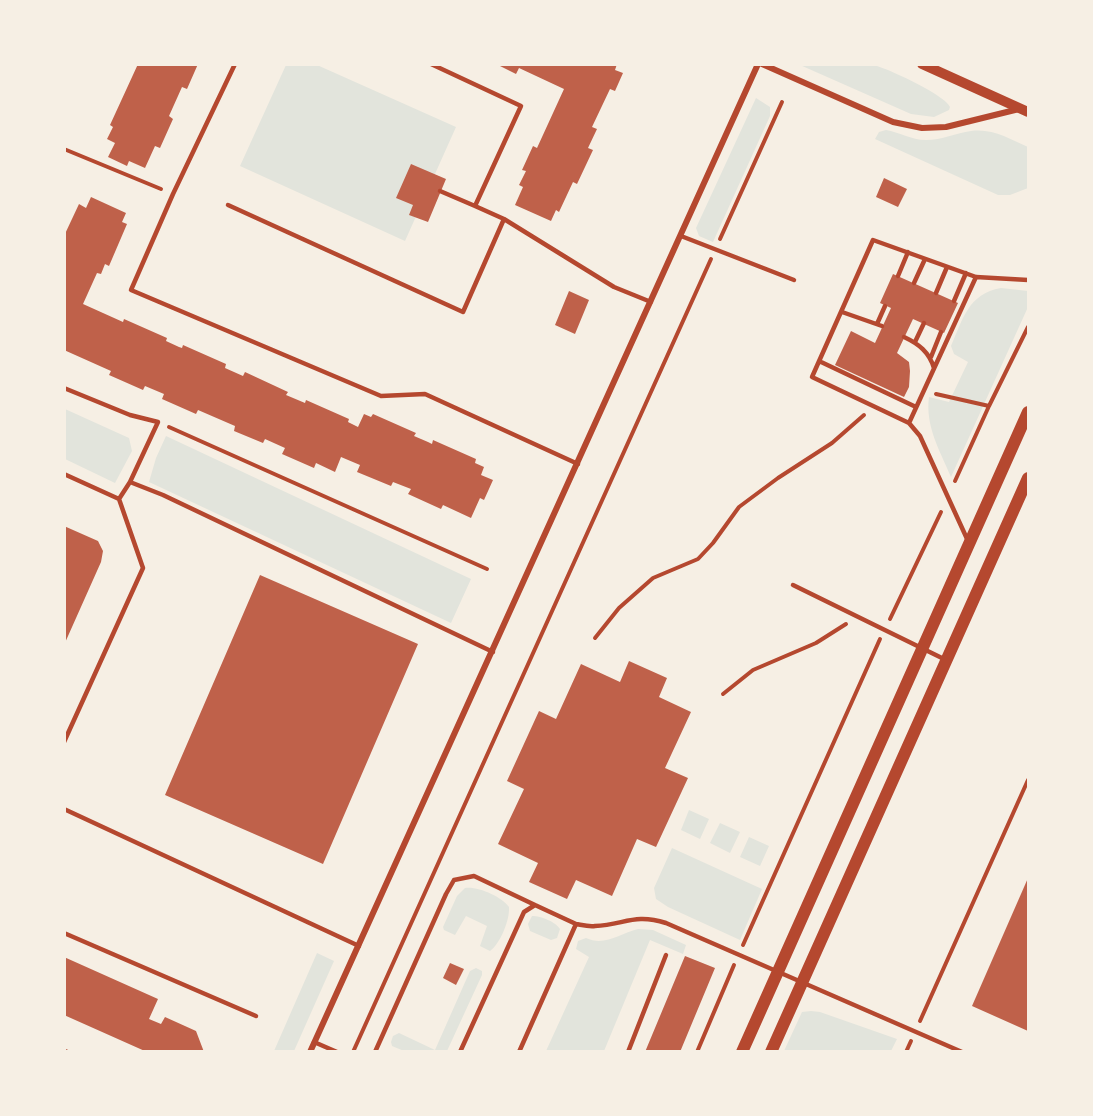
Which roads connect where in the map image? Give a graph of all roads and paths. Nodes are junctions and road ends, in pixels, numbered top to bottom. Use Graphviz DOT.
graph roads {
  1 [pos="235,64"];
  2 [pos="431,64"];
  3 [pos="760,64"];
  4 [pos="922,64"];
  5 [pos="782,102"];
  6 [pos="1025,110"];
  7 [pos="64,149"];
  8 [pos="440,191"];
  9 [pos="172,194"];
  10 [pos="228,205"];
  11 [pos="475,206"];
  12 [pos="504,219"];
  13 [pos="681,236"];
  14 [pos="715,250"];
  15 [pos="908,252"];
  16 [pos="925,259"];
  17 [pos="947,267"];
  18 [pos="966,273"];
  19 [pos="898,276"];
  20 [pos="976,277"];
  21 [pos="794,280"];
  22 [pos="1029,280"];
  23 [pos="914,283"];
  24 [pos="936,293"];
  25 [pos="954,301"];
  26 [pos="651,302"];
  27 [pos="885,306"];
  28 [pos="842,312"];
  29 [pos="924,323"];
  30 [pos="1029,327"];
  31 [pos="941,332"];
  32 [pos="904,337"];
  33 [pos="915,342"];
  34 [pos="931,357"];
  35 [pos="819,361"];
  36 [pos="934,368"];
  37 [pos="64,388"];
  38 [pos="923,392"];
  39 [pos="989,405"];
  40 [pos="875,406"];
  41 [pos="916,407"];
  42 [pos="1029,412"];
  43 [pos="158,422"];
  44 [pos="909,423"];
  45 [pos="578,464"];
  46 [pos="64,474"];
  47 [pos="1029,478"];
  48 [pos="130,482"];
  49 [pos="948,498"];
  50 [pos="119,499"];
  51 [pos="969,542"];
  52 [pos="487,568"];
  53 [pos="793,585"];
  54 [pos="856,616"];
  55 [pos="884,630"];
  56 [pos="595,638"];
  57 [pos="921,648"];
  58 [pos="493,652"];
  59 [pos="946,660"];
  60 [pos="723,694"];
  61 [pos="64,742"];
  62 [pos="1029,780"];
  63 [pos="64,809"];
  64 [pos="535,905"];
  65 [pos="576,924"];
  66 [pos="64,933"];
  67 [pos="359,946"];
  68 [pos="666,955"];
  69 [pos="739,955"];
  70 [pos="778,972"];
  71 [pos="802,983"];
  72 [pos="256,1016"];
  73 [pos="915,1031"];
  74 [pos="315,1042"];
  75 [pos="310,1052"];
  76 [pos="337,1052"];
  77 [pos="353,1052"];
  78 [pos="375,1052"];
  79 [pos="460,1052"];
  80 [pos="519,1052"];
  81 [pos="628,1052"];
  82 [pos="697,1052"];
  83 [pos="742,1052"];
  84 [pos="771,1052"];
  85 [pos="906,1052"];
  86 [pos="962,1052"];
  1 -- 9 [label="lane"];
  2 -- 11 [label="lane"];
  3 -- 6 [label="street"];
  3 -- 13 [label="street"];
  4 -- 6 [label="street"];
  5 -- 14 [label="path"];
  7 -- 9 [label="path"];
  8 -- 11 [label="lane"];
  9 -- 45 [label="lane"];
  10 -- 12 [label="lane"];
  11 -- 12 [label="lane"];
  12 -- 26 [label="lane"];
  13 -- 14 [label="lane"];
  13 -- 26 [label="street"];
  14 -- 21 [label="lane"];
  14 -- 77 [label="path"];
  15 -- 16 [label="lane"];
  15 -- 19 [label="lane"];
  15 -- 28 [label="lane"];
  16 -- 17 [label="lane"];
  16 -- 23 [label="lane"];
  17 -- 18 [label="lane"];
  17 -- 24 [label="lane"];
  18 -- 20 [label="lane"];
  18 -- 25 [label="lane"];
  20 -- 22 [label="lane"];
  20 -- 36 [label="lane"];
  26 -- 45 [label="street"];
  27 -- 28 [label="lane"];
  28 -- 35 [label="lane"];
  29 -- 33 [label="lane"];
  30 -- 39 [label="path"];
  31 -- 34 [label="lane"];
  32 -- 33 [label="lane"];
  33 -- 34 [label="lane"];
  34 -- 36 [label="lane"];
  35 -- 40 [label="lane"];
  35 -- 41 [label="lane"];
  36 -- 38 [label="lane"];
  37 -- 43 [label="lane"];
  38 -- 39 [label="path"];
  38 -- 41 [label="lane"];
  39 -- 49 [label="path"];
  40 -- 44 [label="lane"];
  40 -- 56 [label="path"];
  41 -- 44 [label="lane"];
  42 -- 51 [label="main road"];
  43 -- 48 [label="lane"];
  43 -- 52 [label="path"];
  44 -- 49 [label="lane"];
  45 -- 58 [label="street"];
  46 -- 50 [label="lane"];
  47 -- 59 [label="main road"];
  48 -- 50 [label="lane"];
  48 -- 58 [label="lane"];
  49 -- 51 [label="lane"];
  49 -- 55 [label="path"];
  50 -- 61 [label="lane"];
  51 -- 57 [label="main road"];
  53 -- 54 [label="lane"];
  54 -- 55 [label="lane"];
  54 -- 60 [label="path"];
  55 -- 57 [label="lane"];
  55 -- 69 [label="path"];
  57 -- 59 [label="lane"];
  57 -- 70 [label="main road"];
  58 -- 67 [label="street"];
  59 -- 71 [label="main road"];
  62 -- 73 [label="path"];
  63 -- 67 [label="lane"];
  64 -- 65 [label="lane"];
  64 -- 78 [label="lane"];
  64 -- 79 [label="lane"];
  65 -- 69 [label="lane"];
  65 -- 80 [label="lane"];
  66 -- 72 [label="lane"];
  67 -- 74 [label="street"];
  68 -- 81 [label="lane"];
  69 -- 70 [label="lane"];
  69 -- 82 [label="path"];
  70 -- 71 [label="lane"];
  70 -- 83 [label="main road"];
  71 -- 73 [label="lane"];
  71 -- 84 [label="main road"];
  73 -- 85 [label="path"];
  73 -- 86 [label="lane"];
  74 -- 75 [label="street"];
  74 -- 76 [label="lane"];
}
